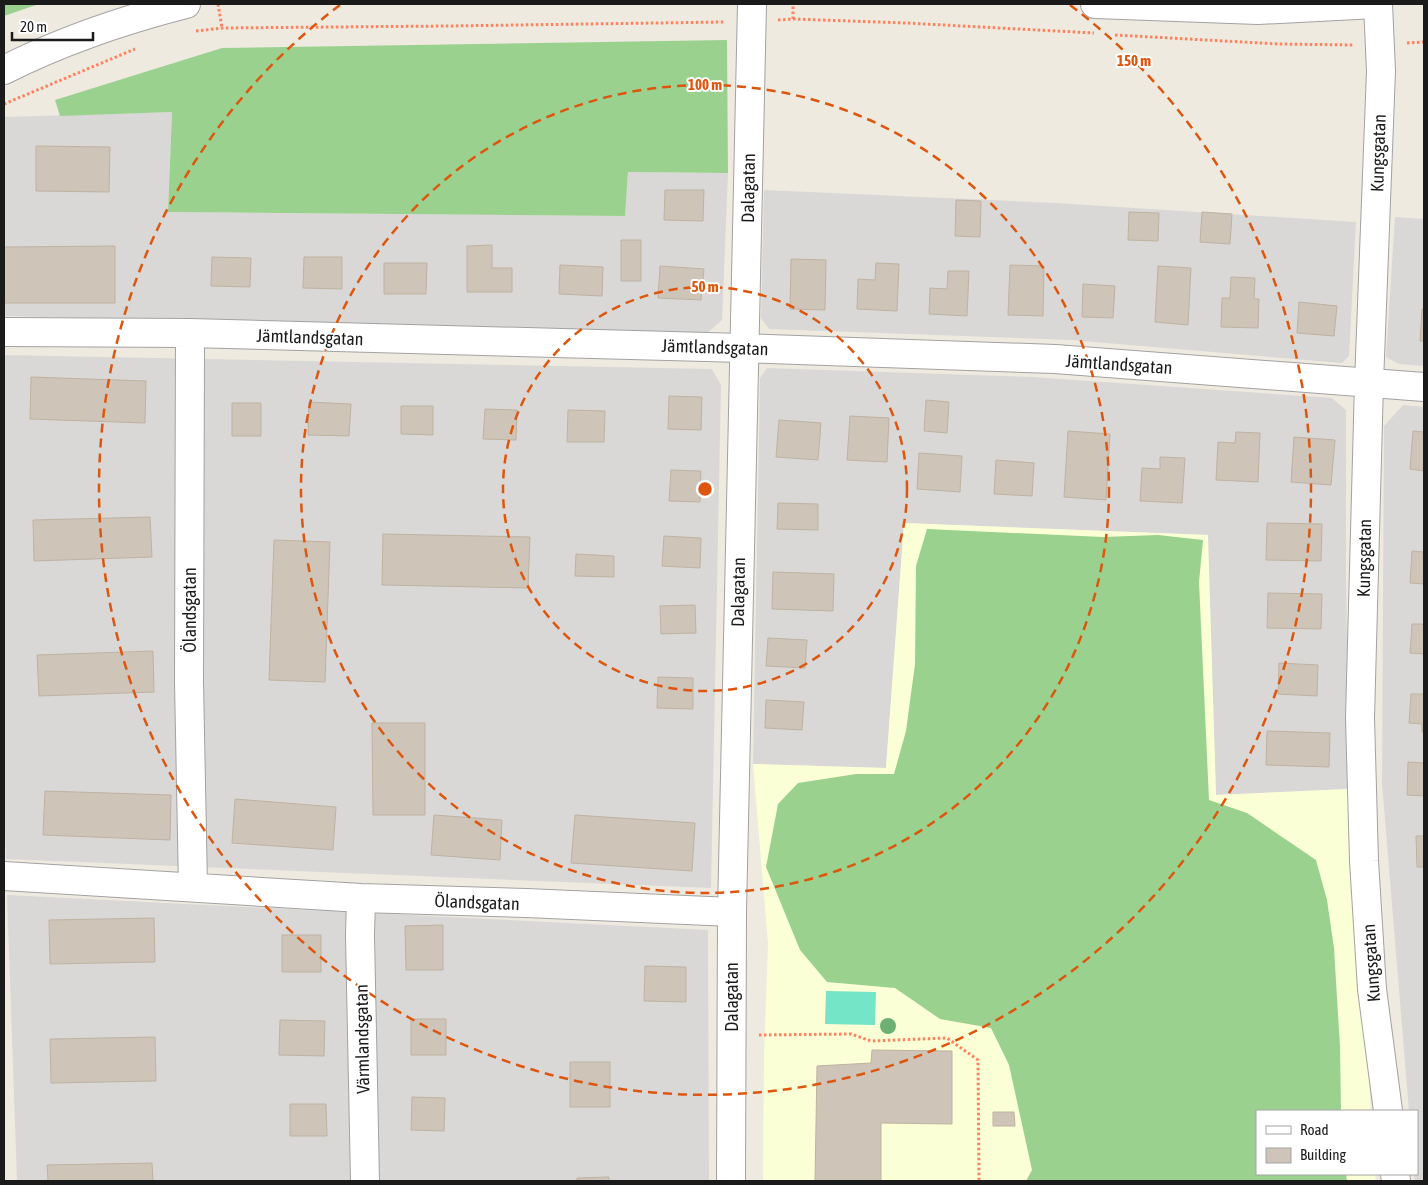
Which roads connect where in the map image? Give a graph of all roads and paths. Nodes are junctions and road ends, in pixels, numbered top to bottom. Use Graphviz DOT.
graph roads {
  1 [pos="186,4"];
  2 [pos="218,4"];
  3 [pos="793,4"];
  4 [pos="1096,4"];
  5 [pos="1377,4"];
  6 [pos="752,12"];
  7 [pos="793,19"];
  8 [pos="222,28"];
  9 [pos="192,32"];
  10 [pos="1102,34"];
  11 [pos="1112,34"];
  12 [pos="1424,42"];
  13 [pos="1380,45"];
  14 [pos="140,48"];
  15 [pos="4,70"];
  16 [pos="4,104"];
  17 [pos="4,332"];
  18 [pos="190,334"];
  19 [pos="744,348"];
  20 [pos="1369,383"];
  21 [pos="1424,387"];
  22 [pos="4,876"];
  23 [pos="193,886"];
  24 [pos="361,898"];
  25 [pos="732,912"];
  26 [pos="731,1039"];
  27 [pos="1388,1110"];
  28 [pos="979,1180"];
  29 [pos="365,1181"];
  30 [pos="731,1181"];
  1 -- 15 [label="street"];
  2 -- 8 [label="path"];
  3 -- 7 [label="path"];
  4 -- 5 [label="street"];
  5 -- 13 [label="street, Kungsgatan"];
  6 -- 7 [label="path"];
  6 -- 8 [label="path"];
  6 -- 19 [label="street, Dalagatan"];
  7 -- 10 [label="path"];
  8 -- 9 [label="path"];
  11 -- 13 [label="path"];
  12 -- 13 [label="path"];
  13 -- 20 [label="street, Kungsgatan"];
  14 -- 16 [label="path"];
  17 -- 18 [label="street, Jämtlandsgatan"];
  18 -- 19 [label="street, Jämtlandsgatan"];
  18 -- 23 [label="street, Ölandsgatan"];
  19 -- 20 [label="street, Jämtlandsgatan"];
  19 -- 25 [label="street, Dalagatan"];
  20 -- 21 [label="street, Jämtlandsgatan"];
  20 -- 27 [label="street, Kungsgatan"];
  22 -- 23 [label="street, Ölandsgatan"];
  23 -- 24 [label="street, Ölandsgatan"];
  24 -- 25 [label="street, Ölandsgatan"];
  24 -- 29 [label="street, Värmlandsgatan"];
  25 -- 26 [label="street, Dalagatan"];
  26 -- 28 [label="path"];
  26 -- 30 [label="street, Dalagatan"];
}
